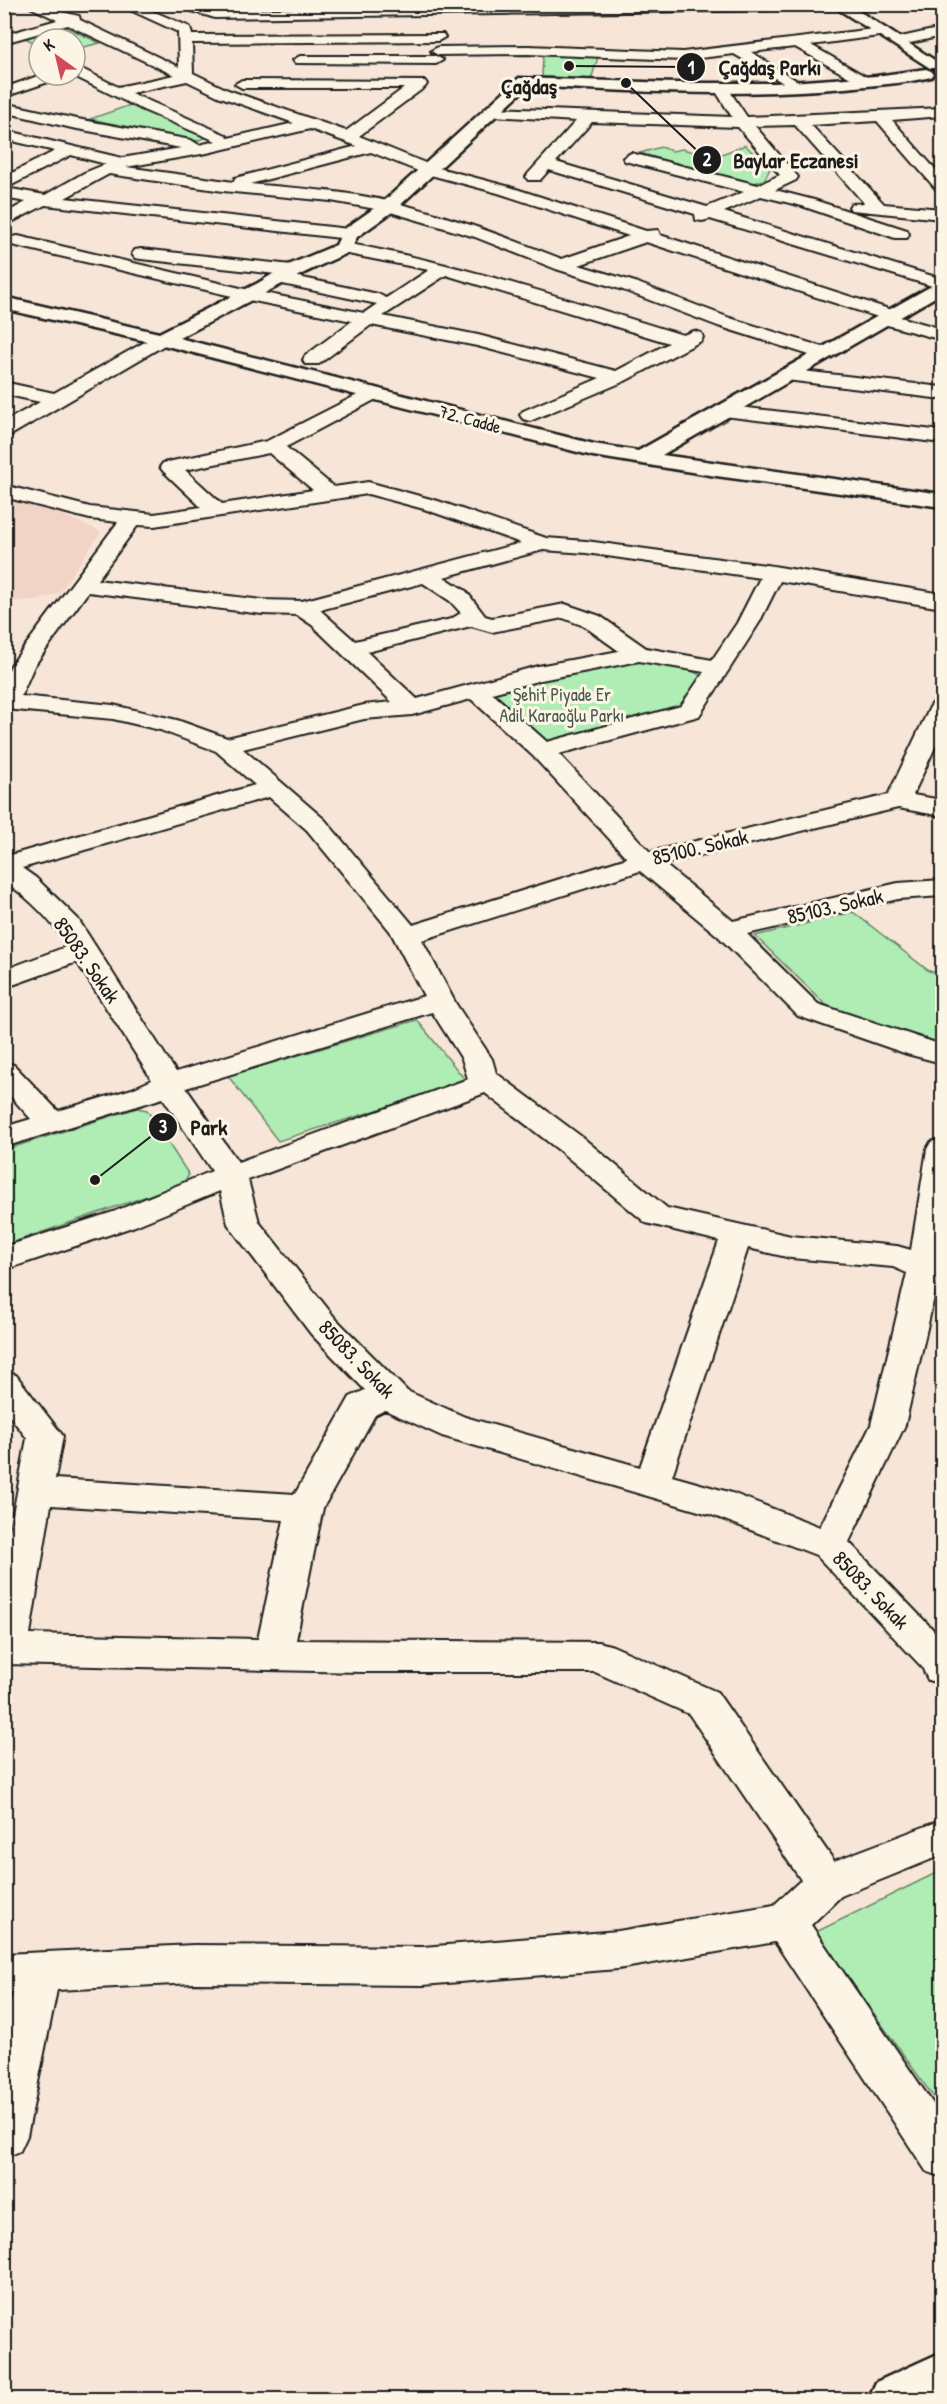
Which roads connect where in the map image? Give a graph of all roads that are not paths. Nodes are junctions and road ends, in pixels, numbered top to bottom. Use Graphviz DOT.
graph roads {
  1 [pos="13,4"];
  2 [pos="30,4"];
  3 [pos="123,4"];
  4 [pos="175,4"];
  5 [pos="232,4"];
  6 [pos="935,4"];
  7 [pos="837,5"];
  8 [pos="757,7"];
  9 [pos="4,8"];
  10 [pos="625,8"];
  11 [pos="347,9"];
  12 [pos="441,10"];
  13 [pos="697,10"];
  14 [pos="942,10"];
  15 [pos="214,14"];
  16 [pos="91,18"];
  17 [pos="67,19"];
  18 [pos="774,19"];
  19 [pos="407,23"];
  20 [pos="625,25"];
  21 [pos="530,27"];
  22 [pos="791,30"];
  23 [pos="188,32"];
  24 [pos="882,32"];
  25 [pos="942,32"];
  26 [pos="164,35"];
  27 [pos="700,36"];
  28 [pos="729,38"];
  29 [pos="6,39"];
  30 [pos="142,40"];
  31 [pos="620,40"];
  32 [pos="897,42"];
  33 [pos="804,43"];
  34 [pos="122,45"];
  35 [pos="27,48"];
  36 [pos="743,50"];
  37 [pos="94,51"];
  38 [pos="437,54"];
  39 [pos="693,55"];
  40 [pos="281,60"];
  41 [pos="243,63"];
  42 [pos="491,65"];
  43 [pos="938,68"];
  44 [pos="605,69"];
  45 [pos="651,71"];
  46 [pos="87,77"];
  47 [pos="186,77"];
  48 [pos="524,81"];
  49 [pos="865,82"];
  50 [pos="323,83"];
  51 [pos="420,84"];
  52 [pos="27,85"];
  53 [pos="797,87"];
  54 [pos="728,90"];
  55 [pos="118,91"];
  56 [pos="4,93"];
  57 [pos="223,93"];
  58 [pos="4,107"];
  59 [pos="387,107"];
  60 [pos="493,112"];
  61 [pos="942,112"];
  62 [pos="880,116"];
  63 [pos="588,117"];
  64 [pos="655,121"];
  65 [pos="799,121"];
  66 [pos="742,122"];
  67 [pos="310,124"];
  68 [pos="4,134"];
  69 [pos="348,137"];
  70 [pos="29,141"];
  71 [pos="232,142"];
  72 [pos="373,147"];
  73 [pos="207,148"];
  74 [pos="67,151"];
  75 [pos="4,152"];
  76 [pos="306,164"];
  77 [pos="546,164"];
  78 [pos="114,166"];
  79 [pos="600,167"];
  80 [pos="429,170"];
  81 [pos="580,172"];
  82 [pos="790,177"];
  83 [pos="4,184"];
  84 [pos="223,186"];
  85 [pos="942,186"];
  86 [pos="756,191"];
  87 [pos="4,193"];
  88 [pos="518,195"];
  89 [pos="331,196"];
  90 [pos="46,200"];
  91 [pos="808,203"];
  92 [pos="389,206"];
  93 [pos="563,209"];
  94 [pos="879,209"];
  95 [pos="709,213"];
  96 [pos="939,213"];
  97 [pos="183,216"];
  98 [pos="4,221"];
  99 [pos="547,221"];
  100 [pos="688,221"];
  101 [pos="667,229"];
  102 [pos="531,233"];
  103 [pos="901,234"];
  104 [pos="646,237"];
  105 [pos="11,241"];
  106 [pos="346,241"];
  107 [pos="514,244"];
  108 [pos="137,253"];
  109 [pos="860,259"];
  110 [pos="562,265"];
  111 [pos="443,269"];
  112 [pos="285,274"];
  113 [pos="942,285"];
  114 [pos="4,290"];
  115 [pos="249,295"];
  116 [pos="393,302"];
  117 [pos="4,303"];
  118 [pos="889,317"];
  119 [pos="367,319"];
  120 [pos="724,322"];
  121 [pos="184,329"];
  122 [pos="942,334"];
  123 [pos="161,339"];
  124 [pos="685,342"];
  125 [pos="822,353"];
  126 [pos="312,360"];
  127 [pos="785,375"];
  128 [pos="618,377"];
  129 [pos="4,388"];
  130 [pos="373,393"];
  131 [pos="942,393"];
  132 [pos="58,400"];
  133 [pos="723,411"];
  134 [pos="530,415"];
  135 [pos="4,431"];
  136 [pos="942,437"];
  137 [pos="273,446"];
  138 [pos="662,447"];
  139 [pos="641,458"];
  140 [pos="942,486"];
  141 [pos="4,491"];
  142 [pos="330,494"];
  143 [pos="942,501"];
  144 [pos="218,511"];
  145 [pos="132,518"];
  146 [pos="543,544"];
  147 [pos="773,573"];
  148 [pos="426,575"];
  149 [pos="82,585"];
  150 [pos="942,601"];
  151 [pos="302,608"];
  152 [pos="469,619"];
  153 [pos="350,649"];
  154 [pos="639,654"];
  155 [pos="719,668"];
  156 [pos="475,690"];
  157 [pos="6,702"];
  158 [pos="942,707"];
  159 [pos="412,708"];
  160 [pos="225,746"];
  161 [pos="542,752"];
  162 [pos="274,788"];
  163 [pos="898,800"];
  164 [pos="942,808"];
  165 [pos="644,861"];
  166 [pos="4,867"];
  167 [pos="942,888"];
  168 [pos="728,930"];
  169 [pos="406,936"];
  170 [pos="83,950"];
  171 [pos="4,980"];
  172 [pos="440,1000"];
  173 [pos="942,1054"];
  174 [pos="4,1071"];
  175 [pos="483,1077"];
  176 [pos="168,1084"];
  177 [pos="52,1123"];
  178 [pos="4,1137"];
  179 [pos="942,1149"];
  180 [pos="231,1175"];
  181 [pos="737,1234"];
  182 [pos="4,1259"];
  183 [pos="934,1270"];
  184 [pos="4,1384"];
  185 [pos="389,1393"];
  186 [pos="652,1484"];
  187 [pos="35,1491"];
  188 [pos="305,1508"];
  189 [pos="829,1545"];
  190 [pos="6,1649"];
  191 [pos="274,1655"];
  192 [pos="942,1669"];
  193 [pos="942,1837"];
  194 [pos="826,1883"];
  195 [pos="784,1922"];
  196 [pos="22,1972"];
  197 [pos="4,2136"];
  198 [pos="942,2155"];
  199 [pos="942,2378"];
  200 [pos="894,2400"];
  1 -- 9 [label="main road"];
  2 -- 17 [label="street"];
  3 -- 23 [label="street"];
  4 -- 15 [label="street"];
  5 -- 15 [label="street"];
  6 -- 14 [label="street"];
  7 -- 8 [label="street"];
  7 -- 24 [label="main road"];
  8 -- 13 [label="street"];
  8 -- 18 [label="street"];
  10 -- 13 [label="street"];
  10 -- 20 [label="street"];
  10 -- 21 [label="street"];
  11 -- 12 [label="street"];
  11 -- 15 [label="street"];
  12 -- 21 [label="street"];
  12 -- 38 [label="street"];
  15 -- 23 [label="street"];
  16 -- 17 [label="street"];
  17 -- 29 [label="street"];
  17 -- 34 [label="street"];
  19 -- 23 [label="street"];
  21 -- 38 [label="street"];
  21 -- 44 [label="street"];
  21 -- 48 [label="street"];
  22 -- 33 [label="street"];
  23 -- 26 [label="street"];
  23 -- 41 [label="street"];
  23 -- 47 [label="street"];
  24 -- 32 [label="main road"];
  24 -- 33 [label="street"];
  25 -- 32 [label="street"];
  27 -- 39 [label="street"];
  28 -- 36 [label="street"];
  29 -- 35 [label="street"];
  30 -- 34 [label="street"];
  31 -- 44 [label="street"];
  32 -- 43 [label="main road"];
  33 -- 36 [label="street"];
  33 -- 49 [label="street"];
  34 -- 37 [label="street"];
  34 -- 47 [label="street"];
  36 -- 39 [label="street"];
  36 -- 53 [label="street"];
  38 -- 40 [label="street"];
  38 -- 41 [label="street"];
  38 -- 41 [label="street"];
  38 -- 42 [label="street"];
  38 -- 51 [label="street"];
  39 -- 45 [label="street"];
  39 -- 54 [label="street"];
  41 -- 50 [label="street"];
  41 -- 57 [label="street"];
  43 -- 49 [label="main road"];
  44 -- 45 [label="main road"];
  44 -- 45 [label="street"];
  44 -- 48 [label="main road"];
  45 -- 54 [label="main road"];
  46 -- 55 [label="street"];
  47 -- 55 [label="street"];
  47 -- 57 [label="street"];
  48 -- 60 [label="main road"];
  49 -- 53 [label="main road"];
  50 -- 51 [label="street"];
  50 -- 59 [label="street"];
  51 -- 59 [label="street"];
  52 -- 56 [label="street"];
  53 -- 54 [label="main road"];
  54 -- 66 [label="street"];
  55 -- 71 [label="street"];
  57 -- 67 [label="street"];
  58 -- 73 [label="street"];
  59 -- 69 [label="street"];
  60 -- 63 [label="street"];
  60 -- 80 [label="main road"];
  61 -- 62 [label="street"];
  62 -- 65 [label="street"];
  62 -- 85 [label="street"];
  63 -- 64 [label="street"];
  63 -- 77 [label="street"];
  64 -- 66 [label="street"];
  64 -- 86 [label="street"];
  65 -- 66 [label="street"];
  65 -- 94 [label="street"];
  66 -- 82 [label="street"];
  67 -- 69 [label="street"];
  67 -- 71 [label="street"];
  68 -- 70 [label="street"];
  69 -- 72 [label="street"];
  70 -- 74 [label="street"];
  70 -- 75 [label="street"];
  71 -- 73 [label="street"];
  72 -- 76 [label="street"];
  72 -- 80 [label="street"];
  73 -- 78 [label="street"];
  74 -- 78 [label="street"];
  74 -- 83 [label="street"];
  76 -- 84 [label="street"];
  76 -- 89 [label="street"];
  77 -- 81 [label="street"];
  77 -- 88 [label="street"];
  78 -- 84 [label="street"];
  78 -- 90 [label="street"];
  79 -- 81 [label="street"];
  80 -- 88 [label="street"];
  80 -- 92 [label="main road"];
  81 -- 95 [label="street"];
  82 -- 86 [label="street"];
  82 -- 91 [label="street"];
  84 -- 89 [label="street"];
  86 -- 91 [label="street"];
  86 -- 95 [label="street"];
  87 -- 90 [label="street"];
  88 -- 93 [label="street"];
  89 -- 92 [label="street"];
  90 -- 97 [label="street"];
  90 -- 98 [label="street"];
  91 -- 94 [label="street"];
  91 -- 103 [label="street"];
  92 -- 106 [label="main road"];
  92 -- 107 [label="street"];
  93 -- 99 [label="street"];
  93 -- 104 [label="street"];
  94 -- 96 [label="street"];
  95 -- 100 [label="street"];
  95 -- 109 [label="street"];
  96 -- 103 [label="street"];
  97 -- 106 [label="street"];
  97 -- 108 [label="street"];
  101 -- 104 [label="street"];
  102 -- 107 [label="street"];
  103 -- 109 [label="street"];
  104 -- 110 [label="street"];
  104 -- 118 [label="street"];
  105 -- 108 [label="street"];
  105 -- 115 [label="street"];
  106 -- 111 [label="street"];
  106 -- 112 [label="main road"];
  107 -- 110 [label="street"];
  108 -- 112 [label="street"];
  109 -- 113 [label="street"];
  110 -- 120 [label="street"];
  111 -- 116 [label="street"];
  111 -- 124 [label="street"];
  112 -- 115 [label="main road"];
  112 -- 116 [label="street"];
  113 -- 118 [label="main road"];
  114 -- 121 [label="main road"];
  115 -- 119 [label="street"];
  115 -- 121 [label="main road"];
  116 -- 119 [label="street"];
  117 -- 123 [label="main road, 72. Cadde"];
  118 -- 122 [label="street"];
  118 -- 125 [label="main road"];
  119 -- 126 [label="street"];
  119 -- 128 [label="street"];
  120 -- 124 [label="street"];
  120 -- 125 [label="street"];
  121 -- 123 [label="main road"];
  121 -- 126 [label="main road"];
  123 -- 130 [label="main road, 72. Cadde"];
  123 -- 132 [label="street"];
  124 -- 128 [label="street"];
  125 -- 127 [label="main road"];
  126 -- 134 [label="main road"];
  127 -- 131 [label="street"];
  127 -- 133 [label="main road"];
  128 -- 134 [label="street"];
  129 -- 132 [label="street"];
  130 -- 137 [label="street"];
  130 -- 139 [label="main road, 72. Cadde"];
  132 -- 135 [label="street"];
  133 -- 136 [label="street"];
  133 -- 138 [label="main road"];
  134 -- 138 [label="main road"];
  137 -- 142 [label="street"];
  137 -- 144 [label="street"];
  138 -- 139 [label="main road"];
  138 -- 140 [label="main road"];
  139 -- 143 [label="main road, 72. Cadde"];
  141 -- 145 [label="street"];
  142 -- 144 [label="street"];
  142 -- 146 [label="street"];
  144 -- 145 [label="street"];
  145 -- 149 [label="street"];
  146 -- 147 [label="street"];
  146 -- 148 [label="street"];
  147 -- 150 [label="street"];
  147 -- 155 [label="street"];
  148 -- 151 [label="street"];
  148 -- 152 [label="street"];
  149 -- 151 [label="street"];
  149 -- 157 [label="street"];
  151 -- 153 [label="street"];
  152 -- 153 [label="street"];
  152 -- 154 [label="street"];
  153 -- 159 [label="street"];
  154 -- 155 [label="street"];
  154 -- 156 [label="street"];
  155 -- 161 [label="street"];
  156 -- 159 [label="street"];
  156 -- 161 [label="street"];
  157 -- 160 [label="street"];
  158 -- 163 [label="street"];
  159 -- 160 [label="street"];
  160 -- 162 [label="street"];
  161 -- 165 [label="street"];
  162 -- 166 [label="street"];
  162 -- 169 [label="street"];
  163 -- 164 [label="street"];
  163 -- 165 [label="street, 85100. Sokak"];
  165 -- 168 [label="street"];
  165 -- 169 [label="street, 85100. Sokak"];
  166 -- 170 [label="street, 85083. Sokak"];
  167 -- 168 [label="street, 85103. Sokak"];
  168 -- 173 [label="street"];
  169 -- 172 [label="street"];
  170 -- 171 [label="street"];
  170 -- 176 [label="street, 85083. Sokak"];
  172 -- 175 [label="street"];
  172 -- 176 [label="street"];
  174 -- 177 [label="street"];
  175 -- 180 [label="street"];
  175 -- 181 [label="street"];
  176 -- 177 [label="street"];
  176 -- 180 [label="street, 85083. Sokak"];
  177 -- 178 [label="street"];
  179 -- 183 [label="street"];
  180 -- 182 [label="street"];
  180 -- 185 [label="street, 85083. Sokak"];
  181 -- 183 [label="street"];
  181 -- 186 [label="street"];
  183 -- 189 [label="street"];
  184 -- 187 [label="street"];
  185 -- 186 [label="street, 85083. Sokak"];
  185 -- 188 [label="street"];
  186 -- 189 [label="street, 85083. Sokak"];
  187 -- 188 [label="street"];
  187 -- 190 [label="street"];
  188 -- 191 [label="street"];
  189 -- 192 [label="street, 85083. Sokak"];
  190 -- 191 [label="street"];
  191 -- 194 [label="street"];
  193 -- 194 [label="street"];
  194 -- 195 [label="street"];
  195 -- 196 [label="street"];
  195 -- 198 [label="street"];
  196 -- 197 [label="street"];
  199 -- 200 [label="main road"];
}
